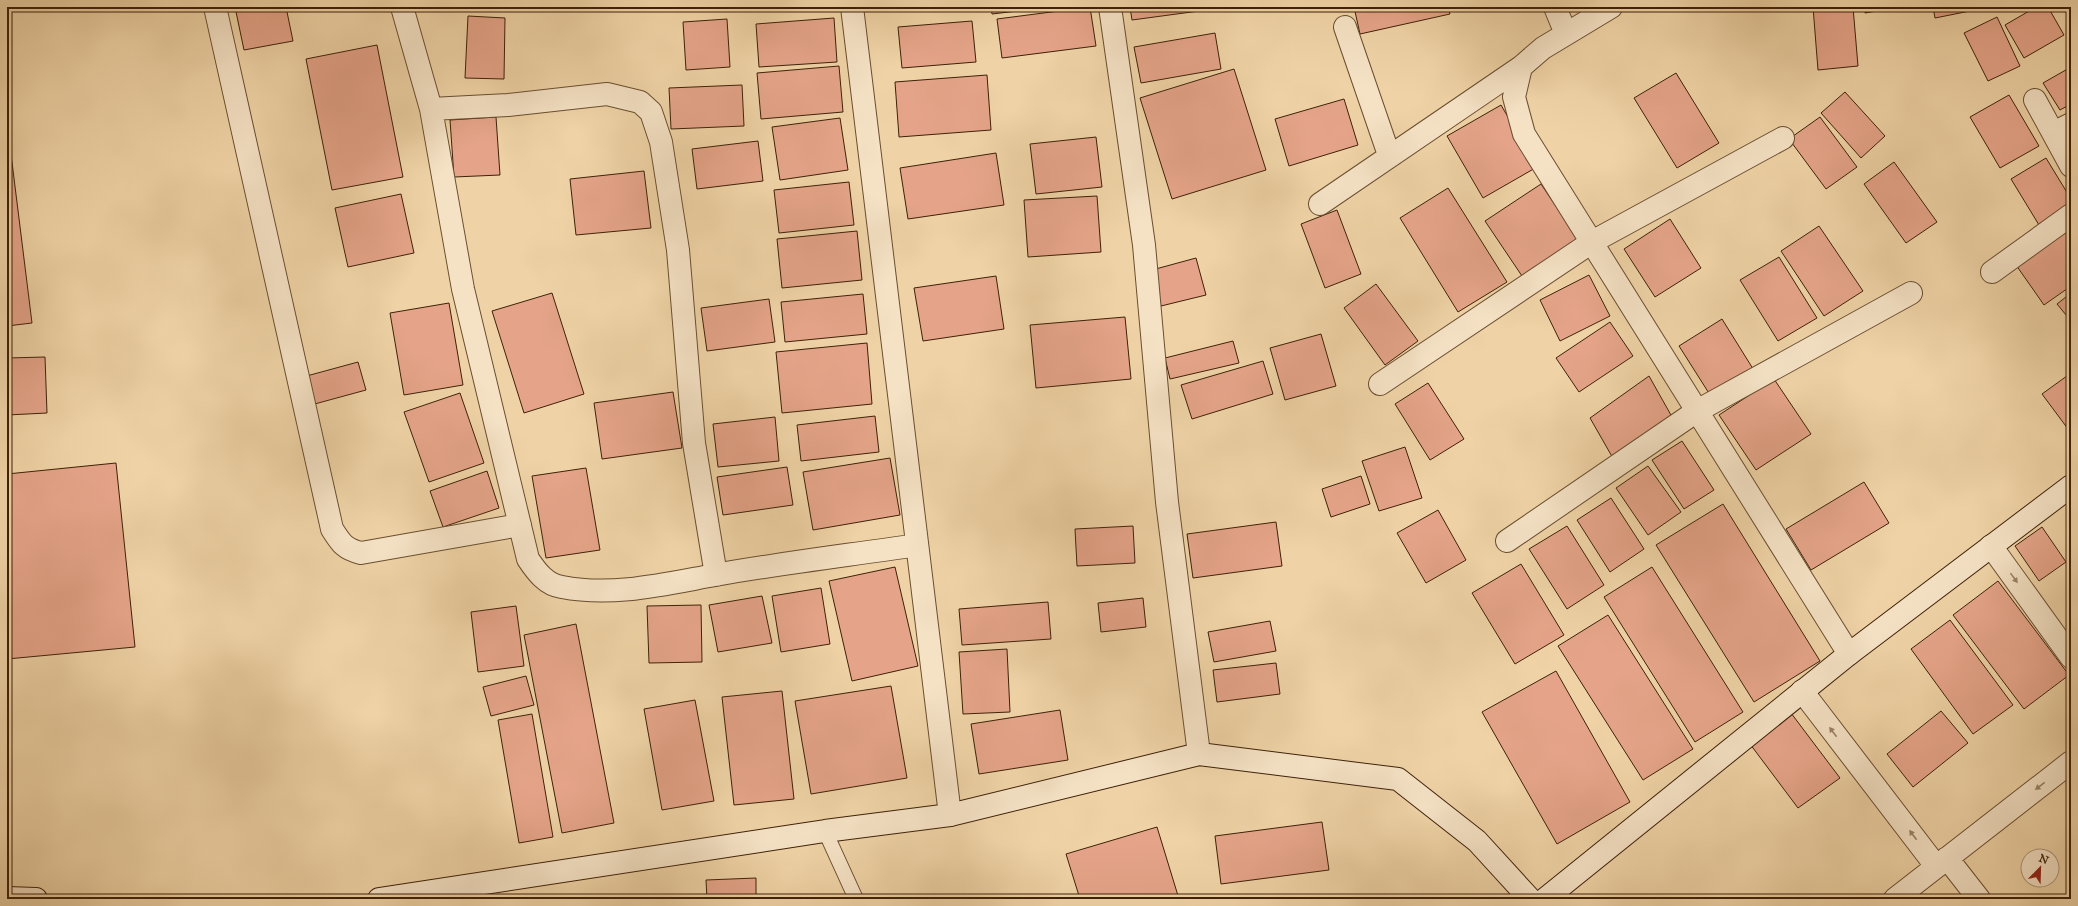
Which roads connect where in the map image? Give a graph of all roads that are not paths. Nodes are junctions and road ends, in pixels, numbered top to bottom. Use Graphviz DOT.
graph roads {
  1 [pos="215,7"];
  2 [pos="402,7"];
  3 [pos="852,7"];
  4 [pos="1110,7"];
  5 [pos="1555,7"];
  6 [pos="1611,7"];
  7 [pos="1345,27"];
  8 [pos="1566,34"];
  9 [pos="1521,67"];
  10 [pos="2035,100"];
  11 [pos="431,109"];
  12 [pos="2062,129"];
  13 [pos="1783,138"];
  14 [pos="1389,155"];
  15 [pos="2071,166"];
  16 [pos="1320,204"];
  17 [pos="2071,215"];
  18 [pos="1592,242"];
  19 [pos="1992,272"];
  20 [pos="1911,293"];
  21 [pos="1380,384"];
  22 [pos="1697,410"];
  23 [pos="2071,486"];
  24 [pos="520,525"];
  25 [pos="1507,541"];
  26 [pos="917,545"];
  27 [pos="1991,546"];
  28 [pos="716,575"];
  29 [pos="1849,654"];
  30 [pos="2071,657"];
  31 [pos="1802,691"];
  32 [pos="1199,754"];
  33 [pos="2071,762"];
  34 [pos="950,815"];
  35 [pos="825,831"];
  36 [pos="1942,862"];
  37 [pos="7,898"];
  38 [pos="36,899"];
  39 [pos="379,899"];
  40 [pos="856,899"];
  41 [pos="1530,899"];
  42 [pos="1545,899"];
  43 [pos="1895,899"];
  44 [pos="1979,899"];
  1 -- 24 [label="street"];
  2 -- 11 [label="street"];
  3 -- 26 [label="street"];
  4 -- 32 [label="street"];
  5 -- 8 [label="street"];
  6 -- 8 [label="street"];
  7 -- 14 [label="street"];
  8 -- 9 [label="street"];
  9 -- 14 [label="street"];
  9 -- 18 [label="street"];
  10 -- 12 [label="street"];
  11 -- 24 [label="street"];
  11 -- 28 [label="street"];
  12 -- 15 [label="street"];
  13 -- 18 [label="street"];
  14 -- 16 [label="street"];
  17 -- 19 [label="street"];
  18 -- 21 [label="street"];
  18 -- 22 [label="street"];
  20 -- 22 [label="street"];
  22 -- 25 [label="street"];
  22 -- 29 [label="street"];
  23 -- 27 [label="street"];
  24 -- 28 [label="street"];
  26 -- 28 [label="street"];
  26 -- 34 [label="street"];
  27 -- 29 [label="street"];
  27 -- 30 [label="street, one-way"];
  29 -- 31 [label="street"];
  36 -- 31 [label="street, one-way"];
  31 -- 42 [label="street"];
  32 -- 34 [label="street"];
  32 -- 41 [label="street"];
  33 -- 36 [label="street, one-way"];
  34 -- 35 [label="street"];
  35 -- 39 [label="street"];
  35 -- 40 [label="lane"];
  36 -- 43 [label="street"];
  36 -- 44 [label="street"];
  37 -- 38 [label="street"];
}
